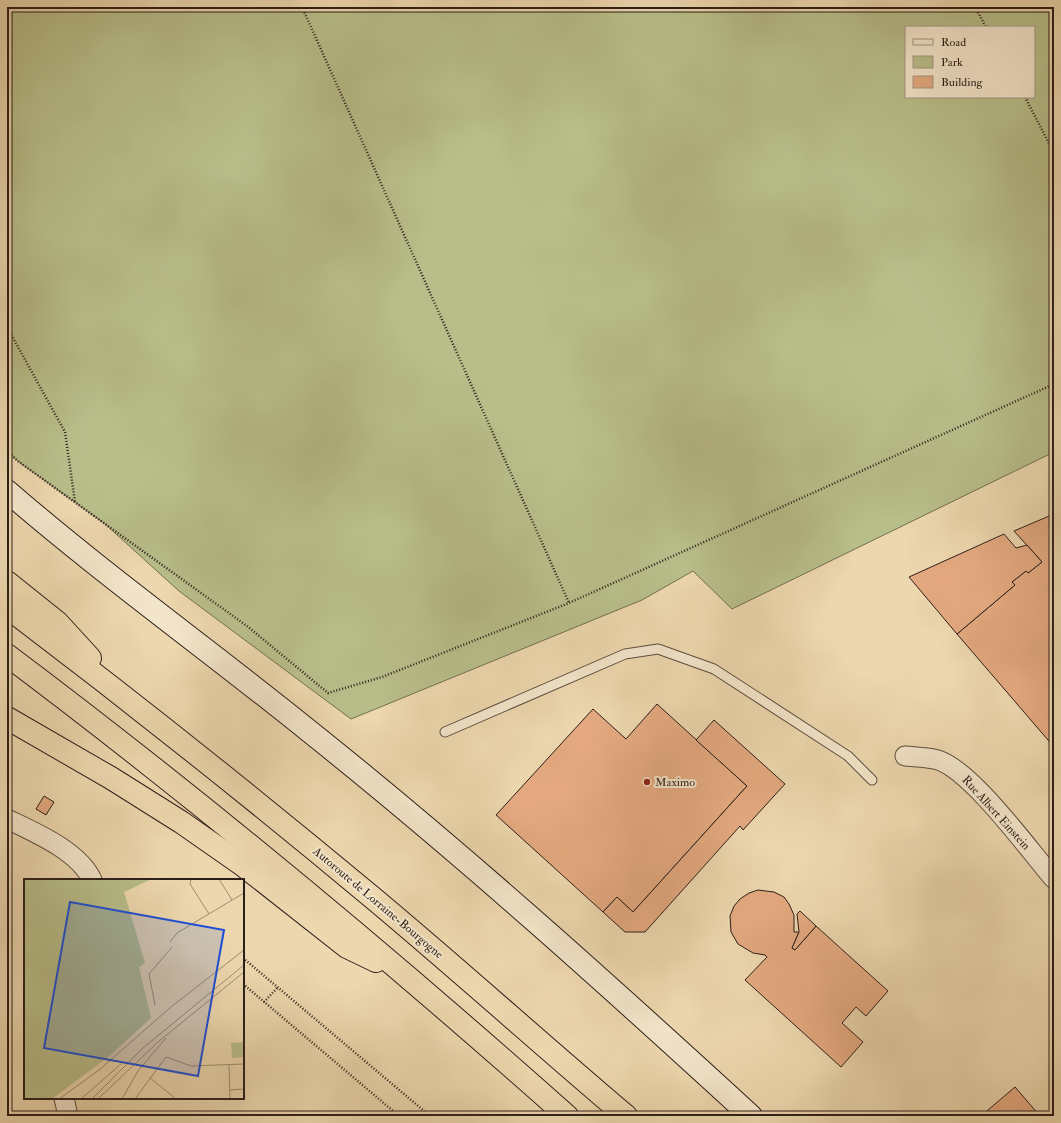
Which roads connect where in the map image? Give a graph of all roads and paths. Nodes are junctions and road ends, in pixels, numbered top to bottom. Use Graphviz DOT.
graph roads {
  1 [pos="302,7"];
  2 [pos="975,7"];
  3 [pos="985,26"];
  4 [pos="1025,98"];
  5 [pos="1054,153"];
  6 [pos="7,327"];
  7 [pos="1054,384"];
  8 [pos="7,451"];
  9 [pos="7,491"];
  10 [pos="75,502"];
  11 [pos="7,582"];
  12 [pos="569,603"];
  13 [pos="7,607"];
  14 [pos="7,655"];
  15 [pos="126,697"];
  16 [pos="7,718"];
  17 [pos="445,732"];
  18 [pos="905,756"];
  19 [pos="872,780"];
  20 [pos="7,819"];
  21 [pos="91,879"];
  22 [pos="1054,879"];
  23 [pos="244,959"];
  24 [pos="406,976"];
  25 [pos="244,985"];
  26 [pos="278,987"];
  27 [pos="264,1002"];
  28 [pos="64,1099"];
  29 [pos="68,1116"];
  30 [pos="399,1116"];
  31 [pos="430,1116"];
  32 [pos="567,1116"];
  33 [pos="626,1116"];
  34 [pos="751,1116"];
  1 -- 12 [label="path"];
  2 -- 3 [label="path"];
  4 -- 5 [label="path"];
  6 -- 10 [label="path"];
  7 -- 12 [label="path"];
  8 -- 10 [label="path"];
  9 -- 34 [label="main road"];
  10 -- 12 [label="path"];
  11 -- 15 [label="highway"];
  13 -- 15 [label="highway"];
  14 -- 24 [label="highway"];
  15 -- 33 [label="highway, Autoroute de Lorraine-Bourgogne"];
  16 -- 24 [label="highway"];
  17 -- 19 [label="lane"];
  18 -- 22 [label="street, Rue Albert Einstein"];
  20 -- 21 [label="street"];
  23 -- 26 [label="path"];
  24 -- 32 [label="highway"];
  25 -- 27 [label="path"];
  26 -- 27 [label="path"];
  26 -- 31 [label="path"];
  27 -- 30 [label="path"];
  28 -- 29 [label="street"];
}
